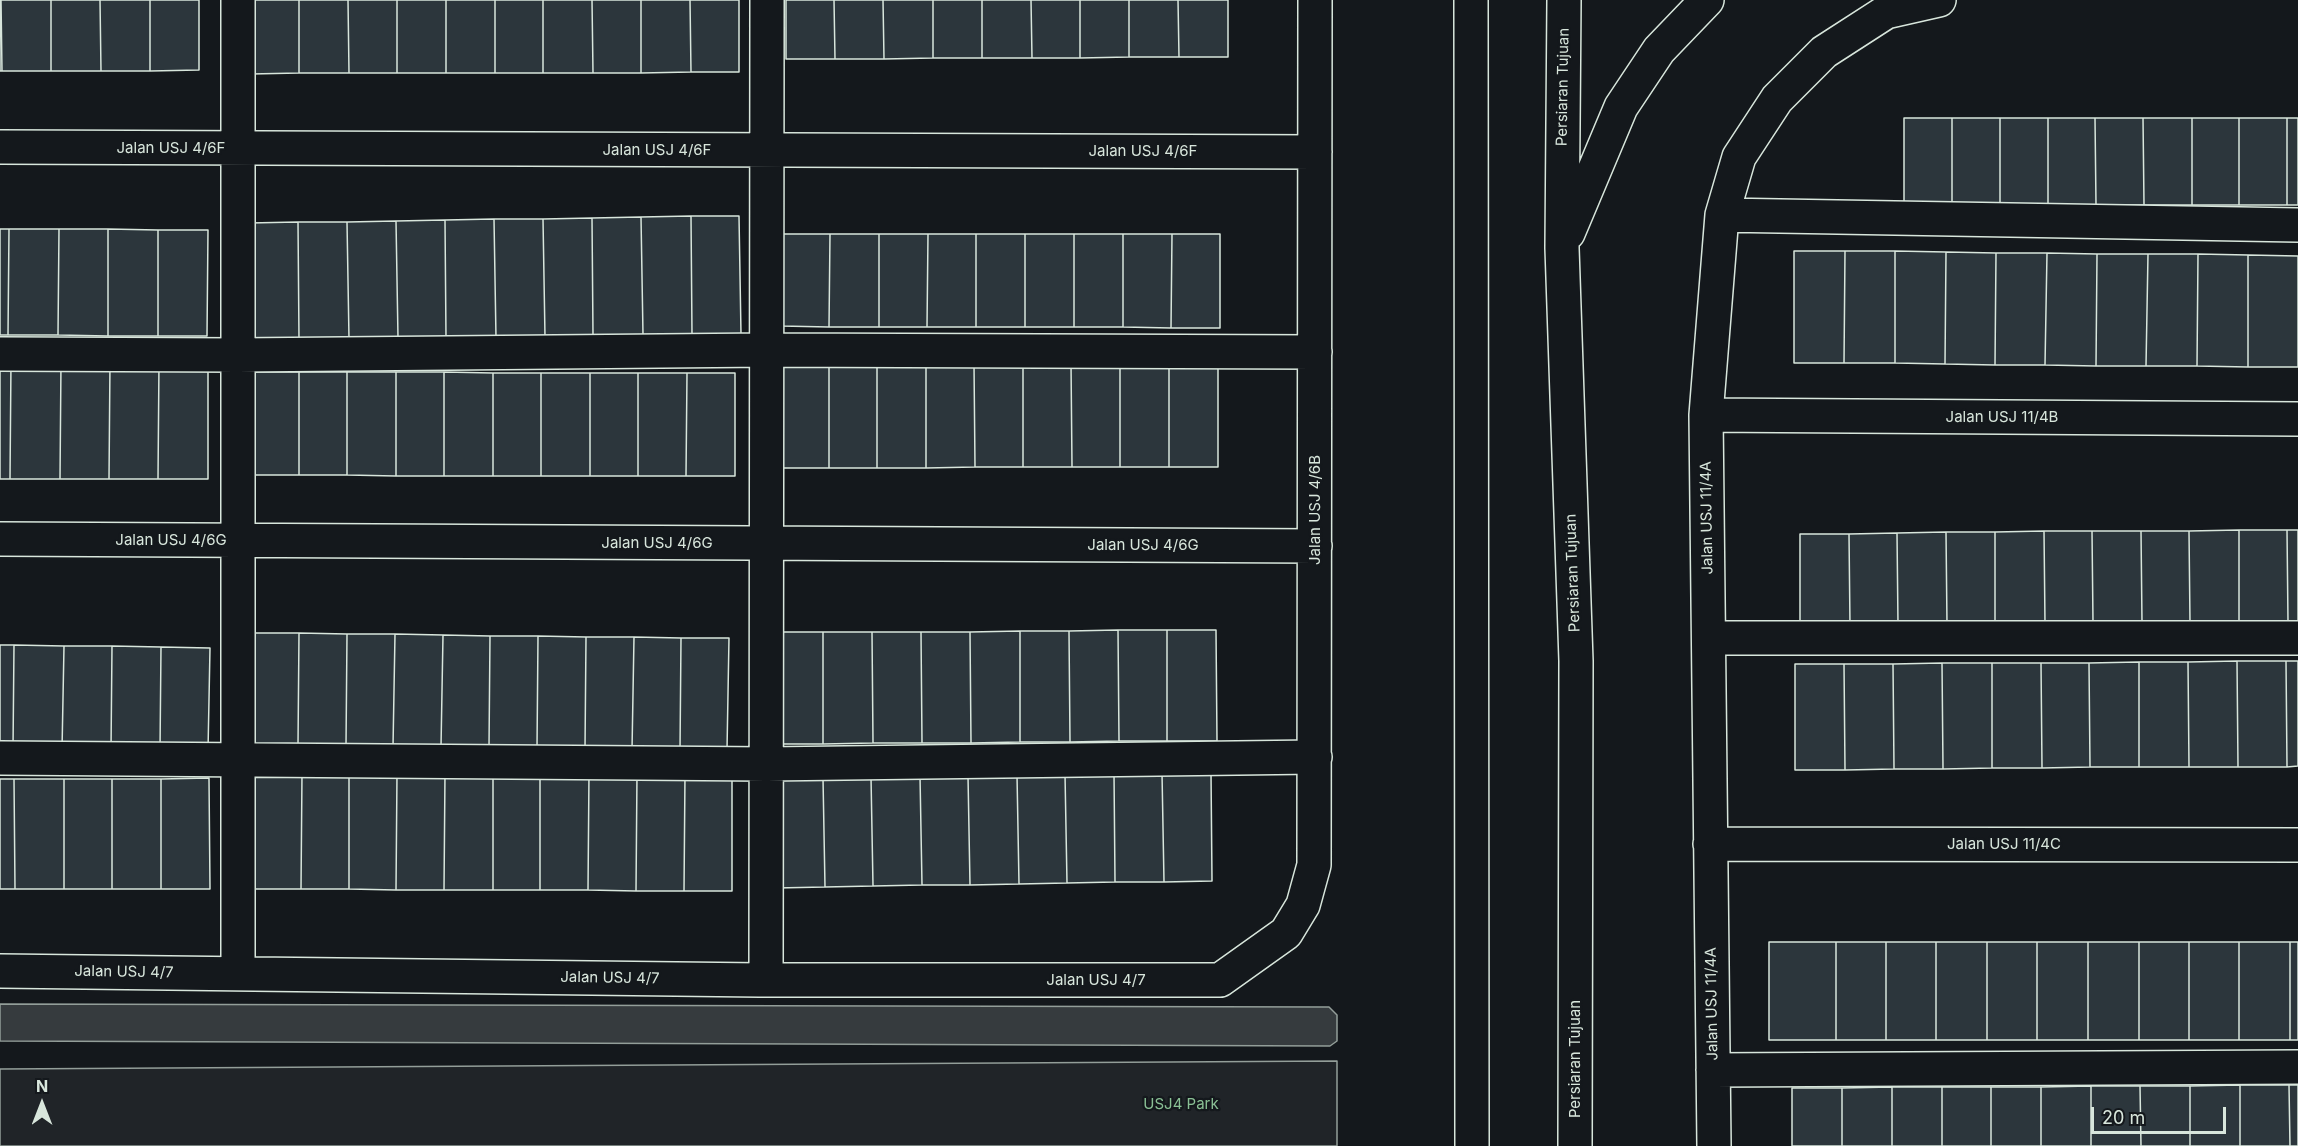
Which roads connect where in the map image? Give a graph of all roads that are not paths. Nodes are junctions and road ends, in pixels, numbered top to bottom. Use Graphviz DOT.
graph roads {
  1 [pos="238,0"];
  2 [pos="767,0"];
  3 [pos="1315,0"];
  4 [pos="1471,0"];
  5 [pos="1564,0"];
  6 [pos="1707,0"];
  7 [pos="1939,0"];
  8 [pos="0,147"];
  9 [pos="238,148"];
  10 [pos="767,150"];
  11 [pos="1315,152"];
  12 [pos="1722,215"];
  13 [pos="2298,225"];
  14 [pos="1562,248"];
  15 [pos="767,350"];
  16 [pos="1315,352"];
  17 [pos="0,354"];
  18 [pos="238,355"];
  19 [pos="1706,415"];
  20 [pos="2298,419"];
  21 [pos="0,539"];
  22 [pos="238,540"];
  23 [pos="767,543"];
  24 [pos="1315,546"];
  25 [pos="1709,638"];
  26 [pos="2298,638"];
  27 [pos="1315,757"];
  28 [pos="0,758"];
  29 [pos="238,760"];
  30 [pos="767,764"];
  31 [pos="1710,844"];
  32 [pos="2298,845"];
  33 [pos="0,971"];
  34 [pos="238,973"];
  35 [pos="766,980"];
  36 [pos="1221,981"];
  37 [pos="2298,1067"];
  38 [pos="1713,1070"];
  39 [pos="1472,1146"];
  40 [pos="1575,1146"];
  41 [pos="1714,1146"];
  1 -- 9 [label="street"];
  2 -- 10 [label="street"];
  3 -- 11 [label="street, Jalan USJ 4/6B"];
  4 -- 39 [label="street"];
  5 -- 14 [label="street, Persiaran Tujuan"];
  6 -- 14 [label="street"];
  7 -- 12 [label="street, Jalan USJ 11/4A"];
  8 -- 9 [label="street, Jalan USJ 4/6F"];
  9 -- 10 [label="street, Jalan USJ 4/6F"];
  9 -- 18 [label="street"];
  10 -- 11 [label="street, Jalan USJ 4/6F"];
  10 -- 15 [label="street"];
  11 -- 16 [label="street, Jalan USJ 4/6B"];
  12 -- 13 [label="street"];
  12 -- 19 [label="street, Jalan USJ 11/4A"];
  14 -- 40 [label="street, Persiaran Tujuan"];
  15 -- 16 [label="street"];
  15 -- 18 [label="street"];
  15 -- 23 [label="street"];
  16 -- 24 [label="street, Jalan USJ 4/6B"];
  17 -- 18 [label="street"];
  18 -- 22 [label="street"];
  19 -- 20 [label="street, Jalan USJ 11/4B"];
  19 -- 25 [label="street, Jalan USJ 11/4A"];
  21 -- 22 [label="street, Jalan USJ 4/6G"];
  22 -- 23 [label="street, Jalan USJ 4/6G"];
  22 -- 29 [label="street"];
  23 -- 24 [label="street, Jalan USJ 4/6G"];
  23 -- 30 [label="street"];
  24 -- 27 [label="street, Jalan USJ 4/6B"];
  25 -- 26 [label="street"];
  25 -- 31 [label="street, Jalan USJ 11/4A"];
  27 -- 30 [label="street"];
  27 -- 36 [label="street, Jalan USJ 4/6B"];
  28 -- 29 [label="street"];
  29 -- 30 [label="street"];
  29 -- 34 [label="street"];
  30 -- 35 [label="street"];
  31 -- 32 [label="street, Jalan USJ 11/4C"];
  31 -- 38 [label="street, Jalan USJ 11/4A"];
  33 -- 34 [label="street, Jalan USJ 4/7"];
  34 -- 35 [label="street, Jalan USJ 4/7"];
  35 -- 36 [label="street, Jalan USJ 4/7"];
  37 -- 38 [label="street"];
  38 -- 41 [label="street, Jalan USJ 11/4A"];
}
